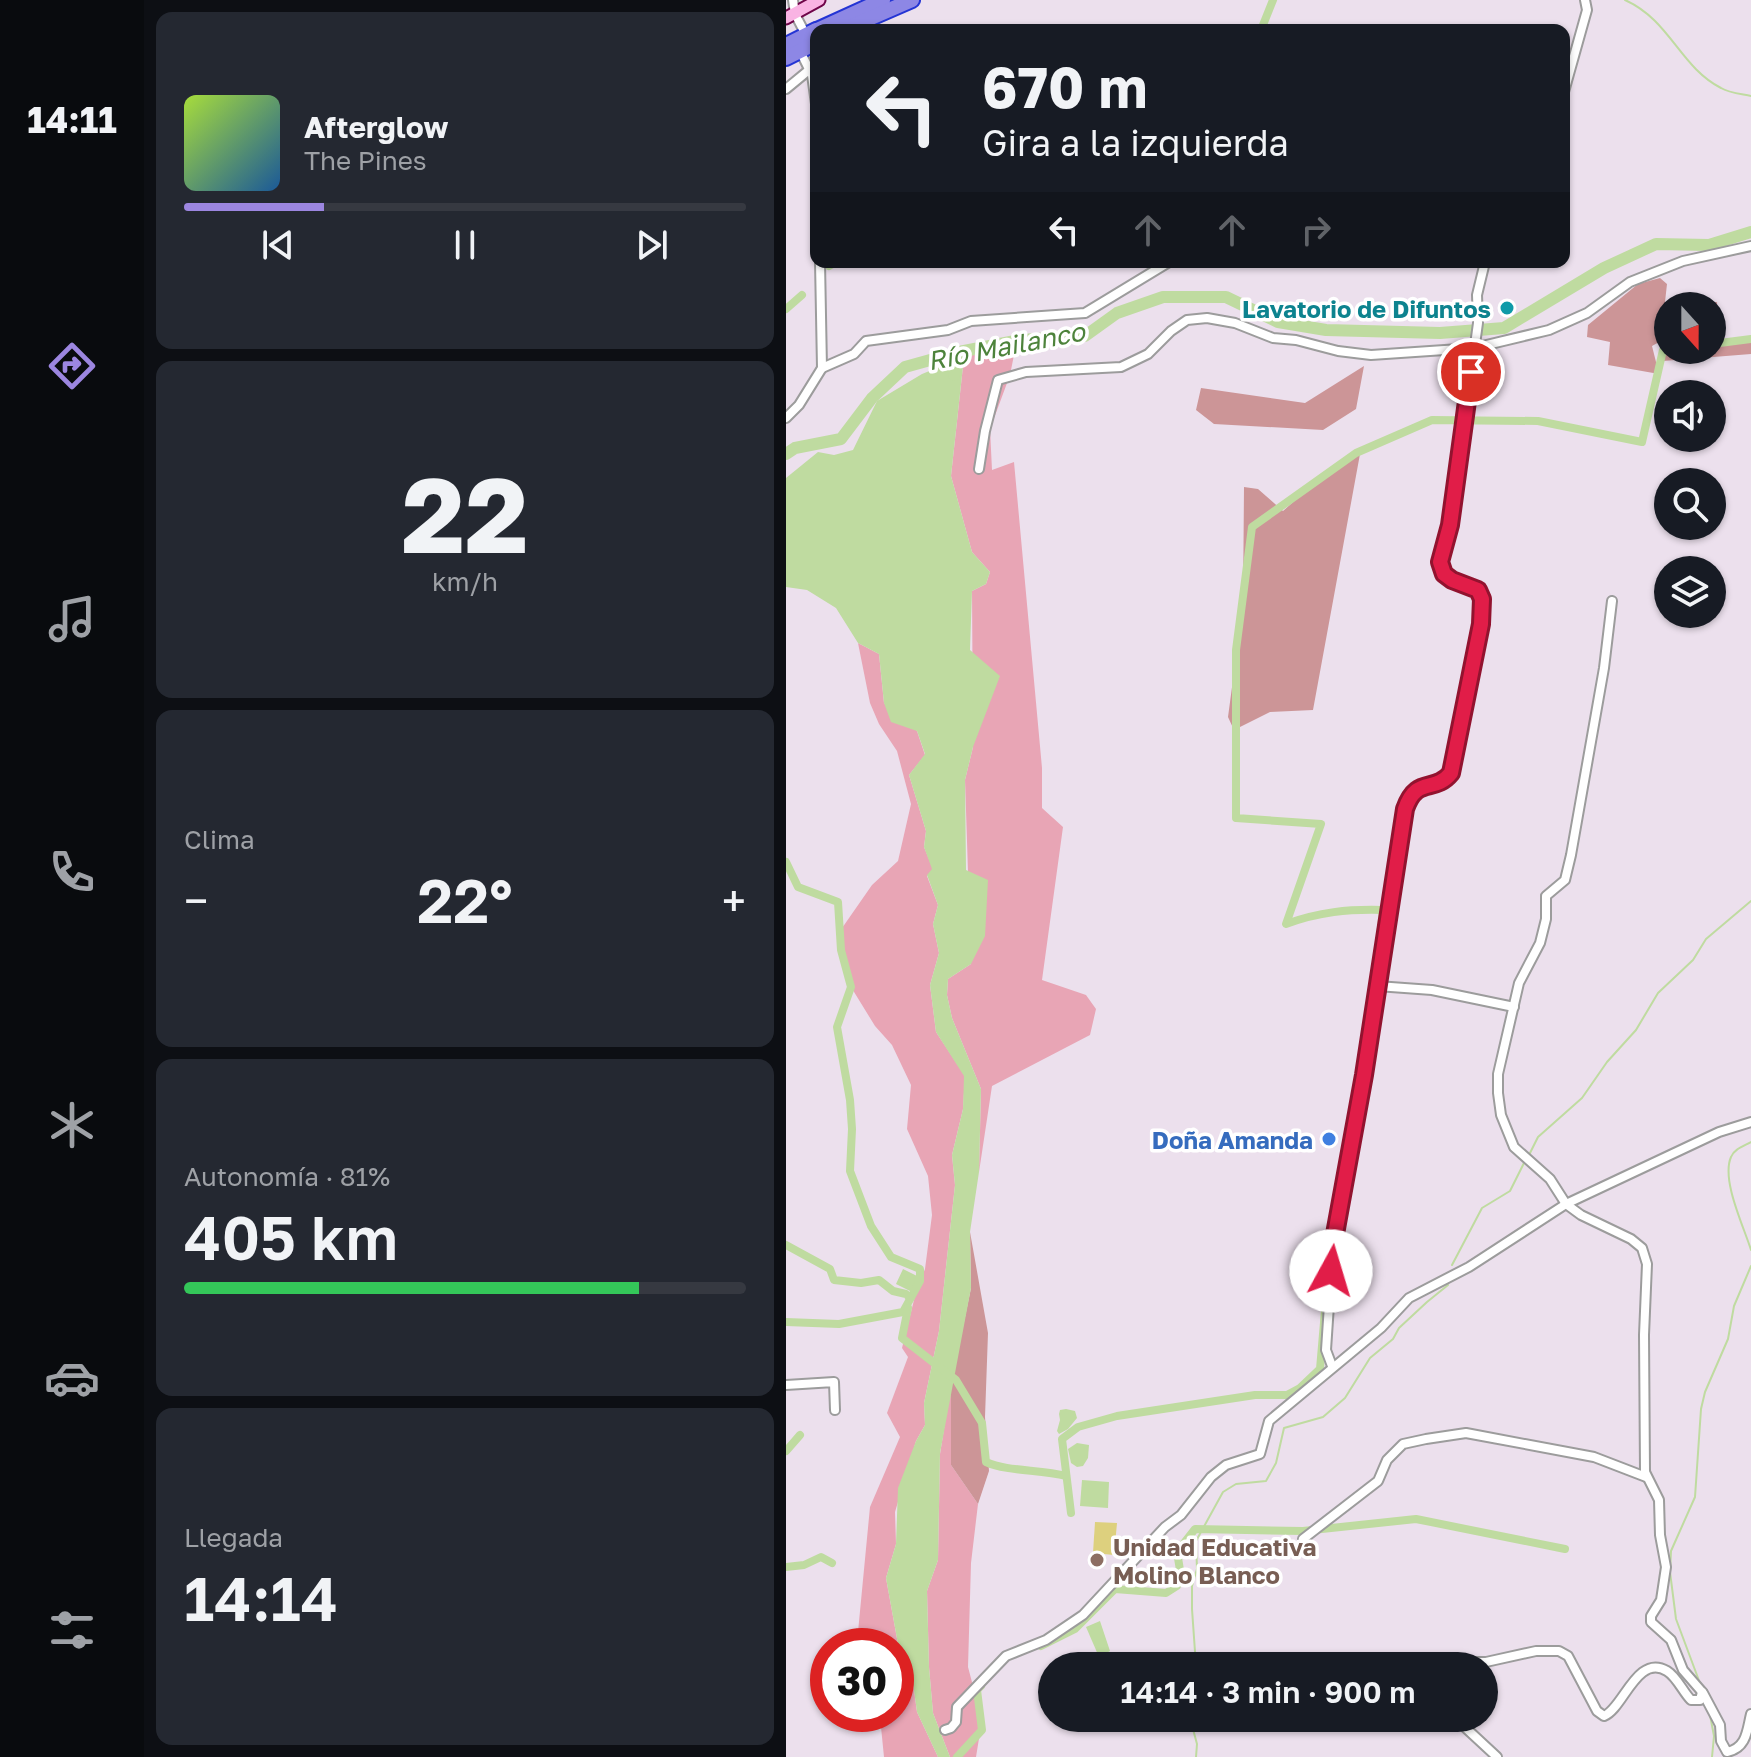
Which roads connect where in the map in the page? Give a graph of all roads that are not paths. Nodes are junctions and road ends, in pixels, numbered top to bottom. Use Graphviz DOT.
graph roads {
  1 [pos="793,0"];
  2 [pos="819,0"];
  3 [pos="883,0"];
  4 [pos="912,0"];
  5 [pos="1585,0"];
  6 [pos="790,16"];
  7 [pos="836,24"];
  8 [pos="857,24"];
  9 [pos="810,32"];
  10 [pos="793,48"];
  11 [pos="786,58"];
  12 [pos="810,67"];
  13 [pos="1570,71"];
  14 [pos="810,72"];
  15 [pos="786,89"];
  16 [pos="1751,246"];
  17 [pos="820,268"];
  18 [pos="1159,268"];
  19 [pos="1484,268"];
  20 [pos="1474,348"];
  21 [pos="822,368"];
  22 [pos="786,418"];
  23 [pos="979,469"];
  24 [pos="1612,601"];
  25 [pos="1377,986"];
  26 [pos="1514,1007"];
  27 [pos="1751,1122"];
  28 [pos="1566,1204"];
  29 [pos="1332,1366"];
  30 [pos="786,1385"];
  31 [pos="835,1410"];
  32 [pos="1646,1477"];
  33 [pos="1303,1539"];
  34 [pos="1498,1659"];
  35 [pos="1702,1692"];
  36 [pos="1751,1714"];
  37 [pos="945,1730"];
  38 [pos="1470,1732"];
  39 [pos="1497,1757"];
  1 -- 6 [label="street"];
  2 -- 6 [label="street"];
  3 -- 7 [label="highway"];
  4 -- 8 [label="highway"];
  5 -- 13 [label="street"];
  6 -- 9 [label="street"];
  10 -- 11 [label="highway"];
  10 -- 12 [label="street"];
  14 -- 15 [label="street"];
  16 -- 20 [label="street"];
  17 -- 21 [label="street"];
  18 -- 21 [label="street"];
  19 -- 20 [label="street"];
  20 -- 23 [label="street"];
  20 -- 25 [label="street"];
  21 -- 22 [label="street"];
  24 -- 26 [label="street"];
  25 -- 26 [label="street"];
  25 -- 29 [label="street"];
  26 -- 28 [label="street"];
  27 -- 28 [label="street"];
  28 -- 29 [label="street"];
  28 -- 32 [label="street"];
  29 -- 37 [label="street"];
  30 -- 31 [label="street"];
  32 -- 33 [label="street"];
  32 -- 35 [label="street"];
  34 -- 35 [label="street"];
  35 -- 36 [label="street"];
  38 -- 39 [label="street"];
}
